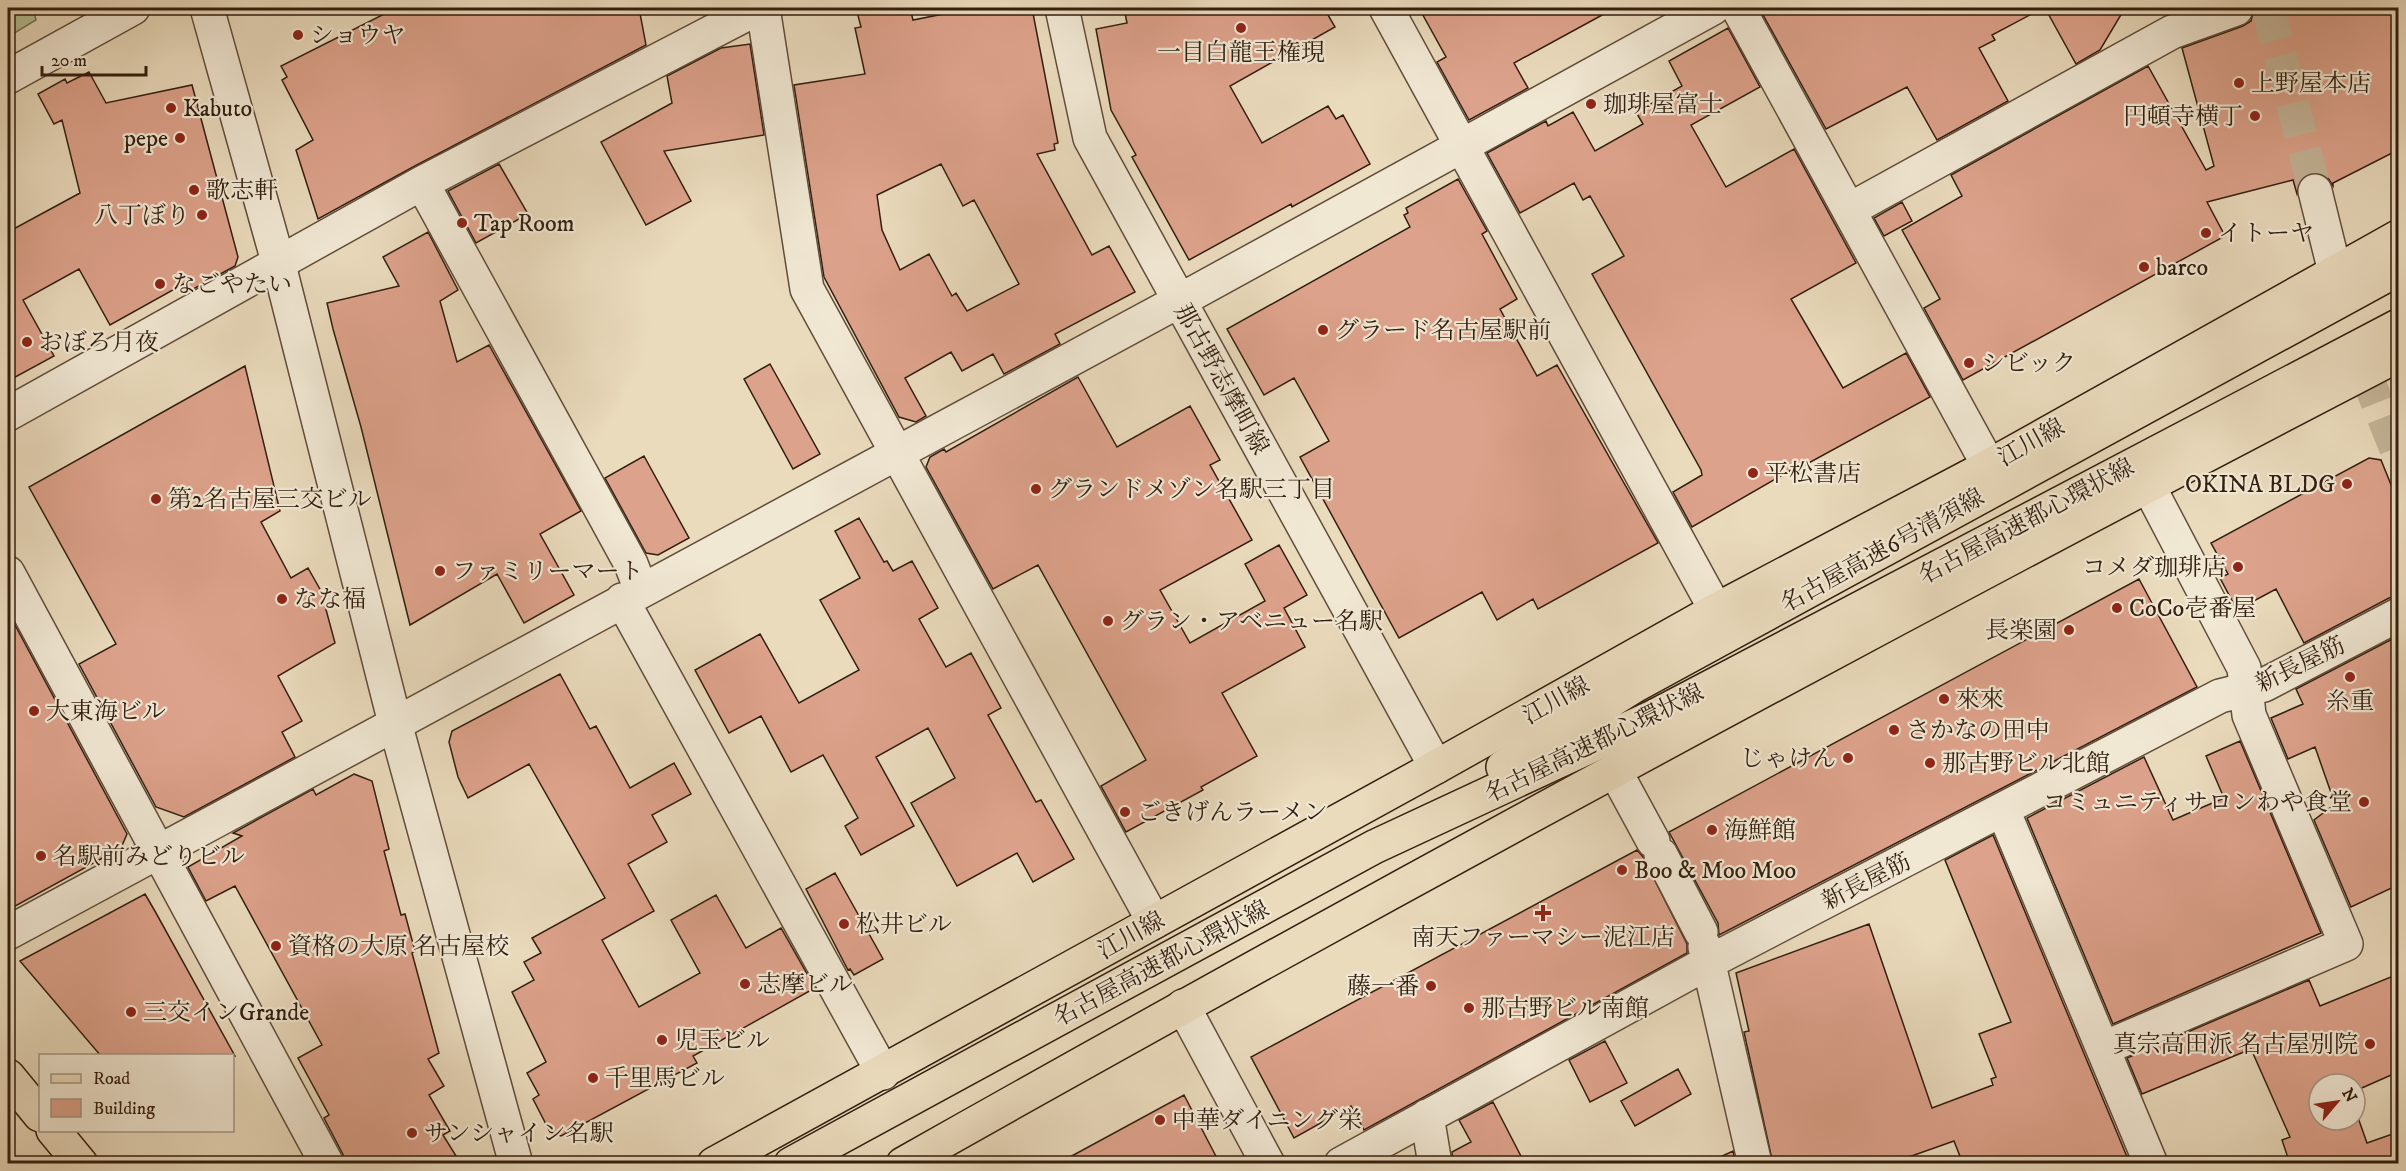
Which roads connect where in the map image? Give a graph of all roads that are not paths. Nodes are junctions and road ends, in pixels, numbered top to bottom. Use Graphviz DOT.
graph roads {
  1 [pos="133,8"];
  2 [pos="207,8"];
  3 [pos="760,8"];
  4 [pos="1062,8"];
  5 [pos="1386,8"];
  6 [pos="1713,8"];
  7 [pos="1738,8"];
  8 [pos="2236,9"];
  9 [pos="8,77"];
  10 [pos="1462,147"];
  11 [pos="422,183"];
  12 [pos="2315,191"];
  13 [pos="1849,210"];
  14 [pos="2398,237"];
  15 [pos="279,265"];
  16 [pos="2398,269"];
  17 [pos="2335,272"];
  18 [pos="1179,301"];
  19 [pos="2398,326"];
  20 [pos="2398,355"];
  21 [pos="8,414"];
  22 [pos="895,452"];
  23 [pos="1989,465"];
  24 [pos="2149,487"];
  25 [pos="8,573"];
  26 [pos="632,595"];
  27 [pos="1716,610"];
  28 [pos="2398,615"];
  29 [pos="2247,689"];
  30 [pos="395,723"];
  31 [pos="1436,767"];
  32 [pos="1615,771"];
  33 [pos="2003,810"];
  34 [pos="1374,847"];
  35 [pos="158,853"];
  36 [pos="1154,922"];
  37 [pos="8,933"];
  38 [pos="1705,947"];
  39 [pos="1183,1006"];
  40 [pos="2104,1048"];
  41 [pos="883,1073"];
  42 [pos="8,1076"];
  43 [pos="39,1114"];
  44 [pos="1427,1116"];
  45 [pos="54,1132"];
  46 [pos="81,1164"];
  47 [pos="327,1164"];
  48 [pos="516,1164"];
  49 [pos="714,1164"];
  50 [pos="791,1164"];
  51 [pos="903,1164"];
  52 [pos="1268,1164"];
  53 [pos="1341,1164"];
  54 [pos="1435,1164"];
  55 [pos="1755,1164"];
  56 [pos="2151,1164"];
  1 -- 9 [label="street"];
  2 -- 15 [label="street"];
  3 -- 11 [label="street"];
  3 -- 22 [label="street"];
  4 -- 18 [label="street, 那古野志摩町線"];
  5 -- 10 [label="street"];
  6 -- 10 [label="street"];
  7 -- 13 [label="street"];
  8 -- 13 [label="street"];
  10 -- 18 [label="street"];
  10 -- 27 [label="street"];
  11 -- 15 [label="street"];
  11 -- 26 [label="street"];
  12 -- 17 [label="street"];
  13 -- 23 [label="street"];
  14 -- 17 [label="main road, 江川線"];
  15 -- 21 [label="street"];
  15 -- 30 [label="street"];
  16 -- 34 [label="main road, 名古屋高速6号清須線"];
  17 -- 23 [label="main road, 江川線"];
  18 -- 22 [label="street"];
  18 -- 31 [label="street, 那古野志摩町線"];
  19 -- 34 [label="main road, 名古屋高速都心環状線"];
  20 -- 24 [label="main road"];
  22 -- 26 [label="street"];
  22 -- 36 [label="street"];
  23 -- 27 [label="main road, 江川線"];
  24 -- 29 [label="street"];
  24 -- 32 [label="main road"];
  25 -- 35 [label="street"];
  26 -- 30 [label="street"];
  26 -- 41 [label="street"];
  27 -- 31 [label="main road, 江川線"];
  28 -- 29 [label="street, 新長屋筋"];
  29 -- 33 [label="street, 新長屋筋"];
  29 -- 40 [label="street"];
  30 -- 35 [label="street"];
  30 -- 48 [label="street"];
  31 -- 36 [label="main road, 江川線"];
  32 -- 38 [label="street"];
  32 -- 39 [label="main road"];
  33 -- 38 [label="street, 新長屋筋"];
  33 -- 40 [label="street"];
  34 -- 50 [label="main road, 名古屋高速都心環状線"];
  35 -- 37 [label="street"];
  35 -- 47 [label="street"];
  36 -- 41 [label="main road, 江川線"];
  38 -- 44 [label="street, 新長屋筋"];
  38 -- 55 [label="street"];
  39 -- 51 [label="main road"];
  39 -- 52 [label="street"];
  40 -- 56 [label="street"];
  41 -- 49 [label="main road, 江川線"];
  42 -- 43 [label="main road"];
  44 -- 53 [label="street, 新長屋筋"];
  44 -- 54 [label="street"];
  45 -- 46 [label="main road"];
}
